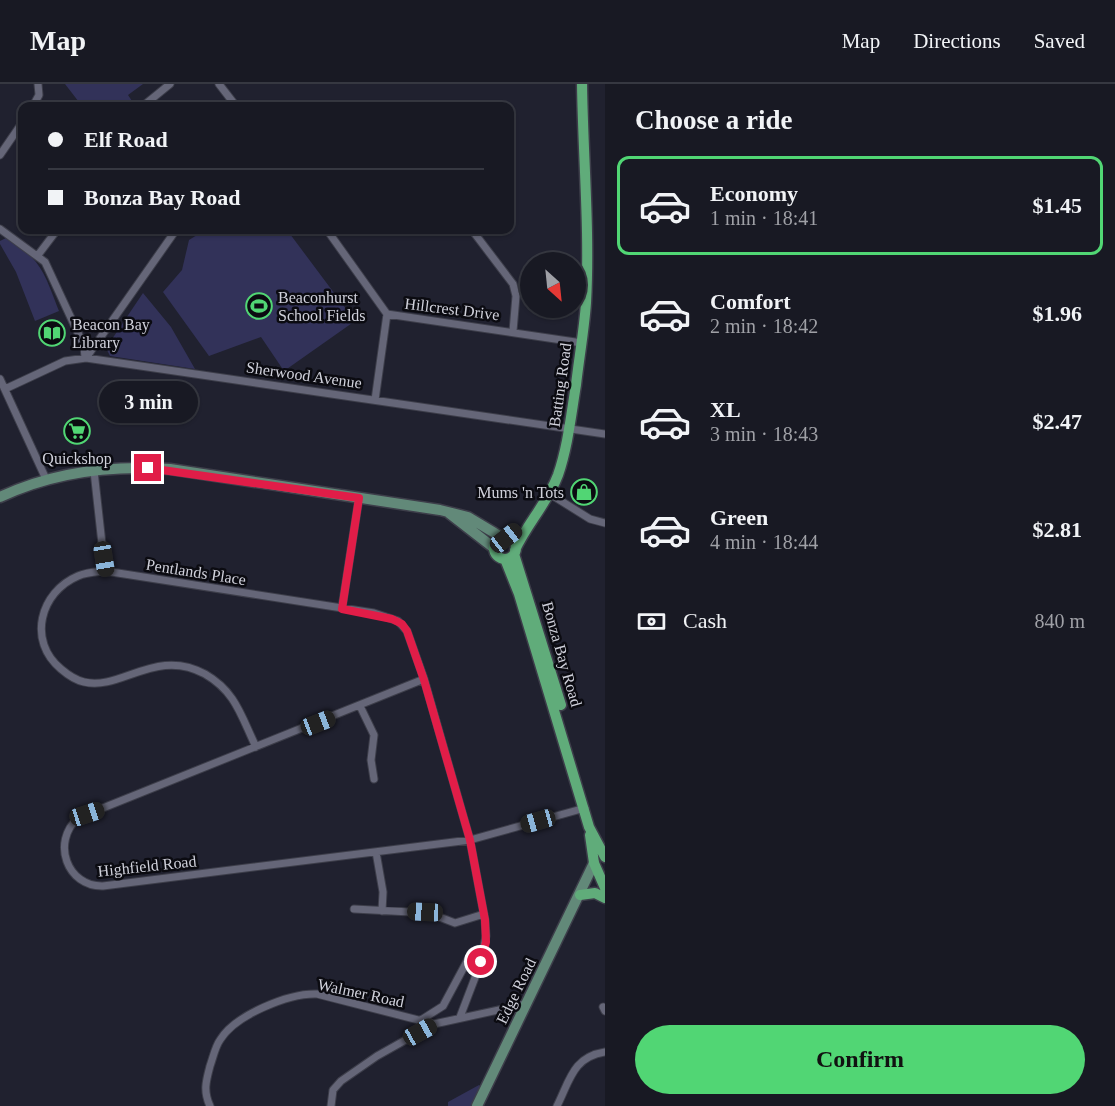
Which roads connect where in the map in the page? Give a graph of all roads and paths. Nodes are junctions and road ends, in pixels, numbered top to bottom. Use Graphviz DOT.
graph roads {
  1 [pos="38,84"];
  2 [pos="170,84"];
  3 [pos="219,84"];
  4 [pos="582,84"];
  5 [pos="35,102"];
  6 [pos="148,102"];
  7 [pos="233,102"];
  8 [pos="18,129"];
  9 [pos="0,154"];
  10 [pos="0,229"];
  11 [pos="54,234"];
  12 [pos="173,234"];
  13 [pos="330,234"];
  14 [pos="475,234"];
  15 [pos="38,255"];
  16 [pos="387,315"];
  17 [pos="513,331"];
  18 [pos="582,343"];
  19 [pos="85,358"];
  20 [pos="0,379"];
  21 [pos="5,389"];
  22 [pos="375,400"];
  23 [pos="570,428"];
  24 [pos="605,434"];
  25 [pos="94,471"];
  26 [pos="46,479"];
  27 [pos="549,494"];
  28 [pos="0,496"];
  29 [pos="359,498"];
  30 [pos="0,503"];
  31 [pos="542,506"];
  32 [pos="449,513"];
  33 [pos="605,523"];
  34 [pos="504,538"];
  35 [pos="494,548"];
  36 [pos="512,554"];
  37 [pos="105,571"];
  38 [pos="342,609"];
  39 [pos="424,680"];
  40 [pos="360,706"];
  41 [pos="255,747"];
  42 [pos="374,779"];
  43 [pos="585,808"];
  44 [pos="591,830"];
  45 [pos="470,840"];
  46 [pos="605,842"];
  47 [pos="376,852"];
  48 [pos="600,860"];
  49 [pos="605,888"];
  50 [pos="581,893"];
  51 [pos="605,898"];
  52 [pos="354,909"];
  53 [pos="382,910"];
  54 [pos="484,914"];
  55 [pos="472,952"];
  56 [pos="526,1004"];
  57 [pos="460,1017"];
  58 [pos="421,1020"];
  59 [pos="434,1024"];
  60 [pos="605,1052"];
  61 [pos="210,1106"];
  62 [pos="331,1106"];
  63 [pos="477,1106"];
  64 [pos="557,1106"];
  1 -- 5 [label="street"];
  2 -- 6 [label="street"];
  3 -- 7 [label="street"];
  4 -- 18 [label="main road, Batting Road"];
  8 -- 9 [label="street"];
  10 -- 15 [label="street"];
  11 -- 15 [label="street"];
  12 -- 19 [label="street"];
  13 -- 16 [label="street, Hillcrest Drive"];
  14 -- 17 [label="street"];
  15 -- 19 [label="street"];
  16 -- 17 [label="street, Hillcrest Drive"];
  16 -- 22 [label="street"];
  17 -- 18 [label="street, Hillcrest Drive"];
  18 -- 23 [label="main road, Batting Road"];
  19 -- 21 [label="street, Sherwood Avenue"];
  19 -- 22 [label="street, Sherwood Avenue"];
  20 -- 21 [label="street"];
  21 -- 26 [label="street"];
  22 -- 23 [label="street, Sherwood Avenue"];
  23 -- 24 [label="street, Sherwood Avenue"];
  23 -- 27 [label="main road, Batting Road"];
  25 -- 26 [label="street"];
  25 -- 29 [label="street"];
  25 -- 37 [label="street"];
  26 -- 28 [label="street"];
  26 -- 30 [label="street"];
  27 -- 31 [label="main road, Batting Road"];
  27 -- 33 [label="street"];
  29 -- 32 [label="street"];
  29 -- 38 [label="street"];
  31 -- 34 [label="main road, Batting Road"];
  31 -- 36 [label="main road, Batting Road"];
  32 -- 34 [label="street"];
  32 -- 35 [label="street"];
  34 -- 35 [label="main road"];
  34 -- 36 [label="main road"];
  35 -- 36 [label="main road"];
  36 -- 43 [label="main road, Bonza Bay Road"];
  37 -- 38 [label="street, Pentlands Place"];
  37 -- 41 [label="street, Pentlands Place"];
  38 -- 39 [label="street, Pentlands Place"];
  39 -- 40 [label="street, Highfield Road"];
  39 -- 45 [label="street"];
  40 -- 41 [label="street, Highfield Road"];
  40 -- 42 [label="street"];
  41 -- 47 [label="street, Highfield Road"];
  43 -- 44 [label="main road, Bonza Bay Road"];
  43 -- 45 [label="street, Highfield Road"];
  44 -- 46 [label="main road"];
  44 -- 48 [label="main road, Bonza Bay Road"];
  45 -- 47 [label="street, Highfield Road"];
  45 -- 54 [label="street"];
  47 -- 53 [label="street"];
  48 -- 49 [label="main road, Bonza Bay Road"];
  48 -- 50 [label="street, Edge Road"];
  50 -- 51 [label="main road"];
  50 -- 56 [label="street, Edge Road"];
  52 -- 53 [label="street"];
  53 -- 54 [label="street"];
  54 -- 57 [label="street"];
  55 -- 58 [label="street"];
  56 -- 57 [label="street"];
  56 -- 63 [label="street, Edge Road"];
  57 -- 59 [label="street"];
  58 -- 59 [label="street, Walmer Road"];
  58 -- 61 [label="street, Walmer Road"];
  59 -- 62 [label="street"];
  60 -- 64 [label="street"];
}
